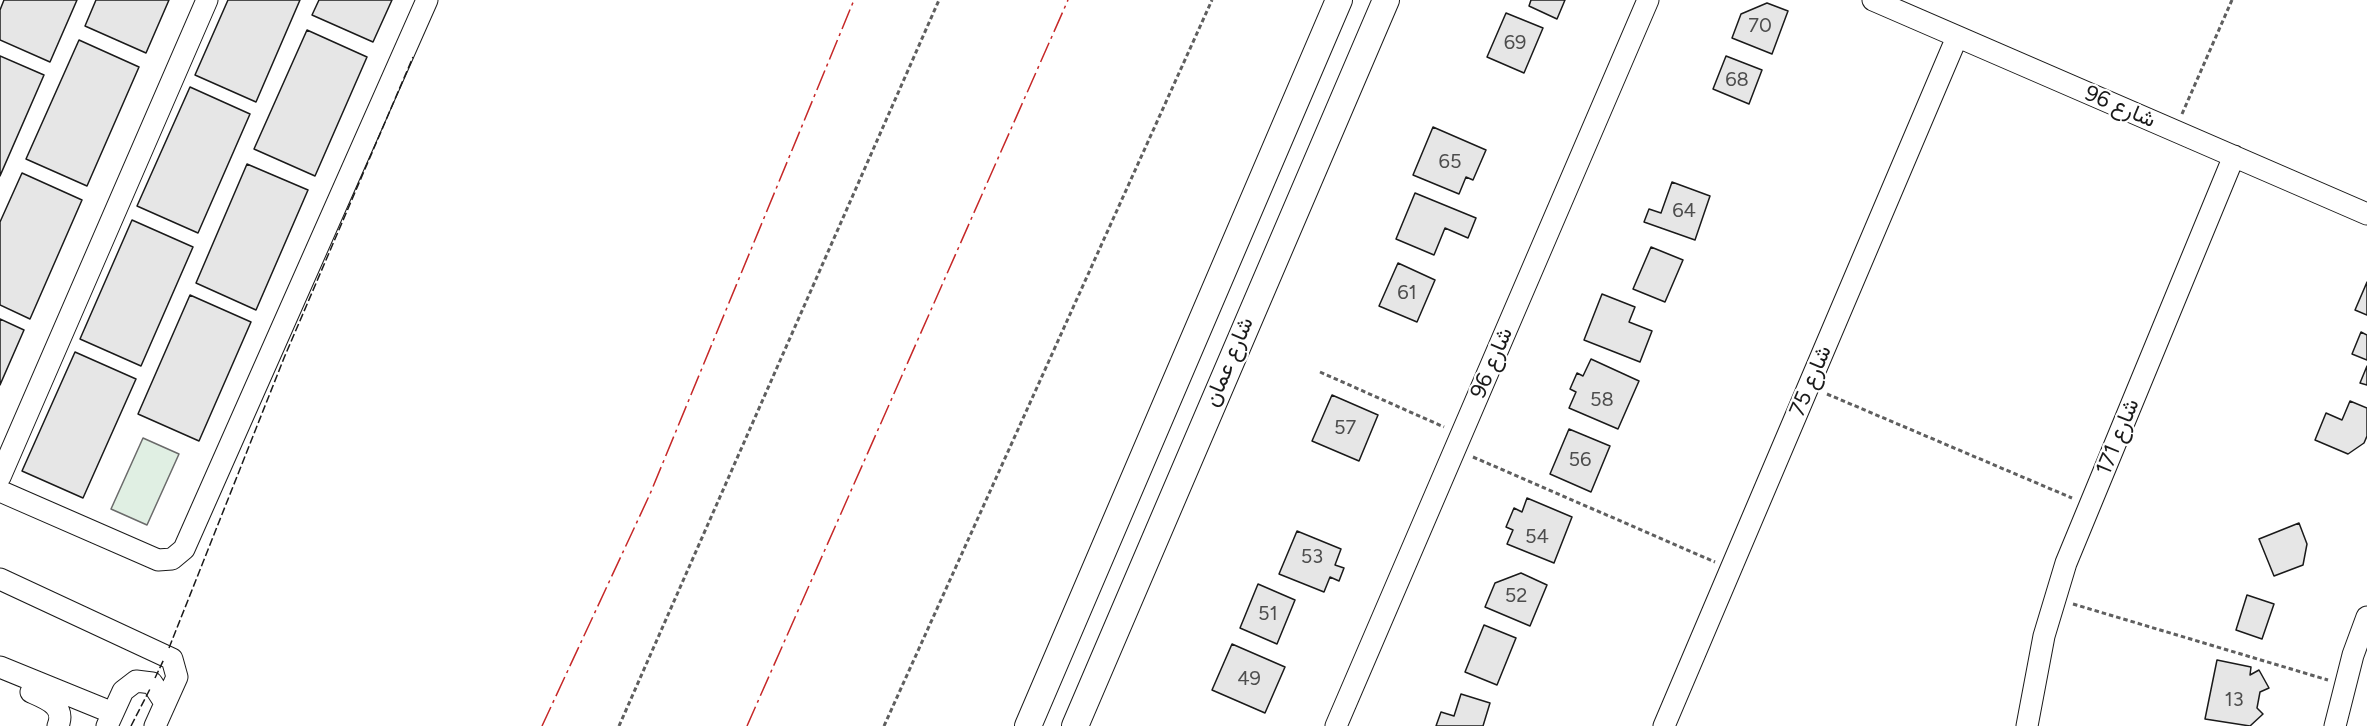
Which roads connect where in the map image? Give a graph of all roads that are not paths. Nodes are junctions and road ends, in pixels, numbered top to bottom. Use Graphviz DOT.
graph roads {
  1 [pos="207,0"];
  2 [pos="427,0"];
  3 [pos="1339,0"];
  4 [pos="1386,0"];
  5 [pos="1648,0"];
  6 [pos="1873,0"];
  7 [pos="1957,37"];
  8 [pos="2234,156"];
  9 [pos="2367,214"];
  10 [pos="0,477"];
  11 [pos="0,491"];
  12 [pos="0,579"];
  13 [pos="2367,617"];
  14 [pos="0,667"];
  15 [pos="0,679"];
  16 [pos="165,703"];
  17 [pos="110,720"];
  18 [pos="58,726"];
  19 [pos="155,726"];
  20 [pos="1028,726"];
  21 [pos="1075,726"];
  22 [pos="1336,726"];
  23 [pos="1664,726"];
  24 [pos="2027,726"];
  25 [pos="2335,726"];
  1 -- 10 [label="street"];
  2 -- 11 [label="street"];
  3 -- 20 [label="main road, شارع عمان"];
  4 -- 21 [label="main road, شارع عمان"];
  5 -- 22 [label="street, شارع 96"];
  6 -- 7 [label="street, شارع 96"];
  7 -- 8 [label="street, شارع 96"];
  7 -- 23 [label="street, شارع 75"];
  8 -- 9 [label="street, شارع 96"];
  8 -- 24 [label="street, شارع 171"];
  12 -- 16 [label="street"];
  13 -- 25 [label="street"];
  14 -- 17 [label="street"];
  15 -- 18 [label="street"];
  16 -- 17 [label="street"];
  16 -- 19 [label="street"];
}
